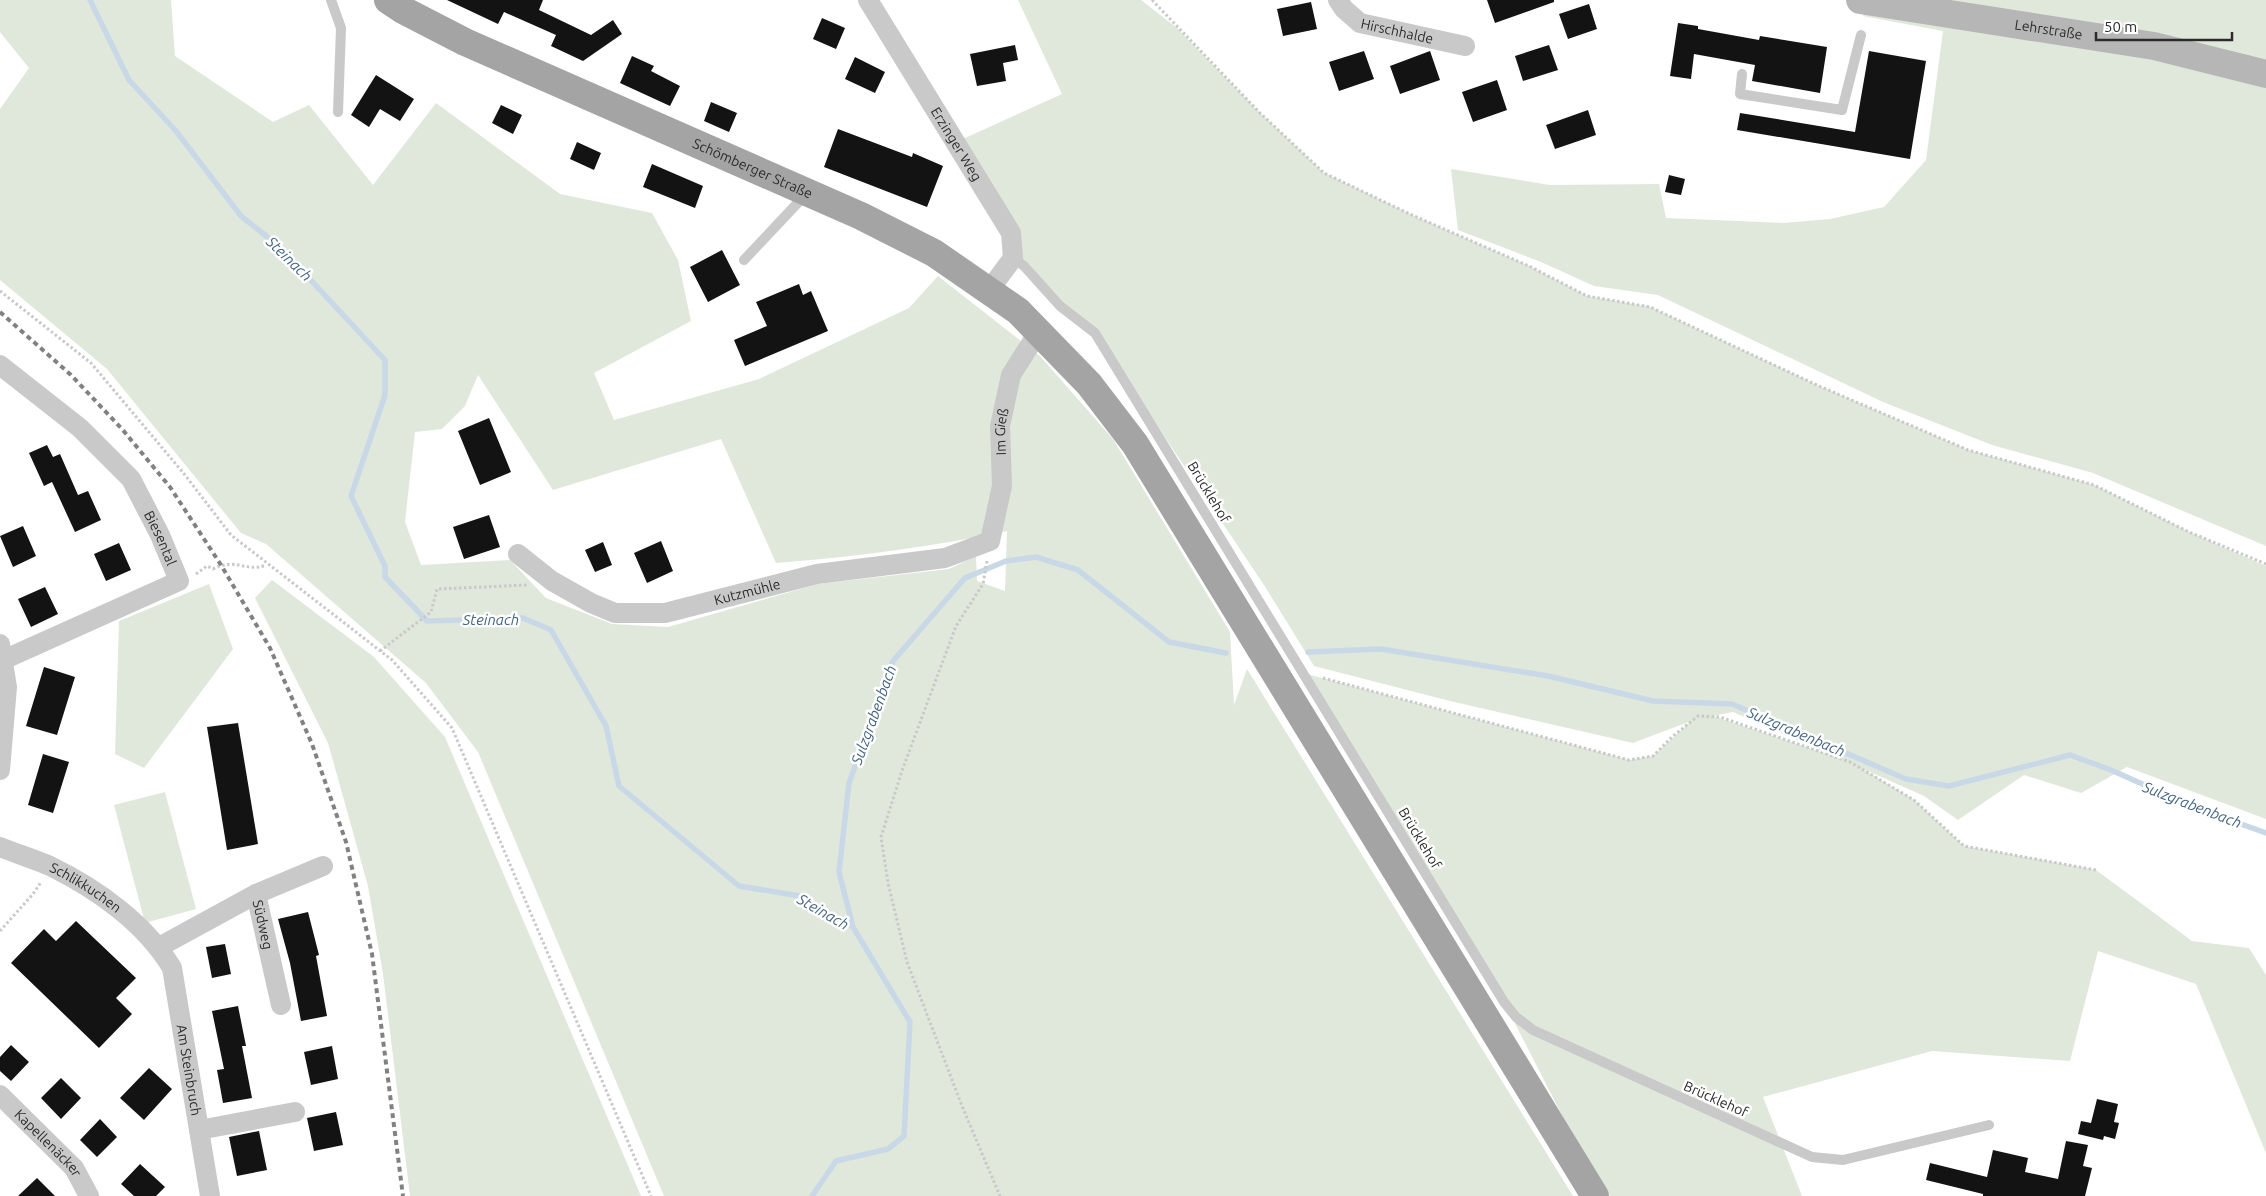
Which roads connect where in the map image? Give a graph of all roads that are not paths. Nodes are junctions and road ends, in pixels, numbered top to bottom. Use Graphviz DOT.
graph roads {
  1 [pos="331,0"];
  2 [pos="388,0"];
  3 [pos="868,0"];
  4 [pos="1338,0"];
  5 [pos="1860,0"];
  6 [pos="1860,35"];
  7 [pos="1465,46"];
  8 [pos="1742,74"];
  9 [pos="2266,74"];
  10 [pos="338,112"];
  11 [pos="808,192"];
  12 [pos="1013,258"];
  13 [pos="744,260"];
  14 [pos="990,290"];
  15 [pos="1039,331"];
  16 [pos="0,365"];
  17 [pos="990,540"];
  18 [pos="518,554"];
  19 [pos="1,652"];
  20 [pos="0,770"];
  21 [pos="0,847"];
  22 [pos="323,866"];
  23 [pos="256,894"];
  24 [pos="159,947"];
  25 [pos="281,1005"];
  26 [pos="0,1095"];
  27 [pos="295,1112"];
  28 [pos="1988,1125"];
  29 [pos="199,1130"];
  30 [pos="89,1196"];
  31 [pos="210,1196"];
  32 [pos="1595,1196"];
  1 -- 10 [label="lane"];
  2 -- 11 [label="main road, Schömberger Straße"];
  3 -- 12 [label="street, Erzinger Weg"];
  4 -- 7 [label="street, Hirschhalde"];
  5 -- 9 [label="street, Lehrstraße"];
  6 -- 8 [label="lane"];
  11 -- 13 [label="lane"];
  11 -- 14 [label="main road, Schömberger Straße"];
  12 -- 14 [label="street"];
  12 -- 28 [label="lane, Brücklehof"];
  14 -- 15 [label="main road, Schömberger Straße"];
  15 -- 17 [label="street, Im Gieß"];
  15 -- 32 [label="main road, Schömberger Straße"];
  16 -- 19 [label="street, Biesental"];
  17 -- 18 [label="street, Kutzmühle"];
  19 -- 20 [label="street"];
  21 -- 24 [label="street, Schlikkuchen"];
  22 -- 23 [label="street"];
  23 -- 24 [label="street, Südweg"];
  23 -- 25 [label="street, Südweg"];
  24 -- 29 [label="street, Am Steinbruch"];
  26 -- 30 [label="street, Kapellenäcker"];
  27 -- 29 [label="street"];
  29 -- 31 [label="street, Am Steinbruch"];
}
